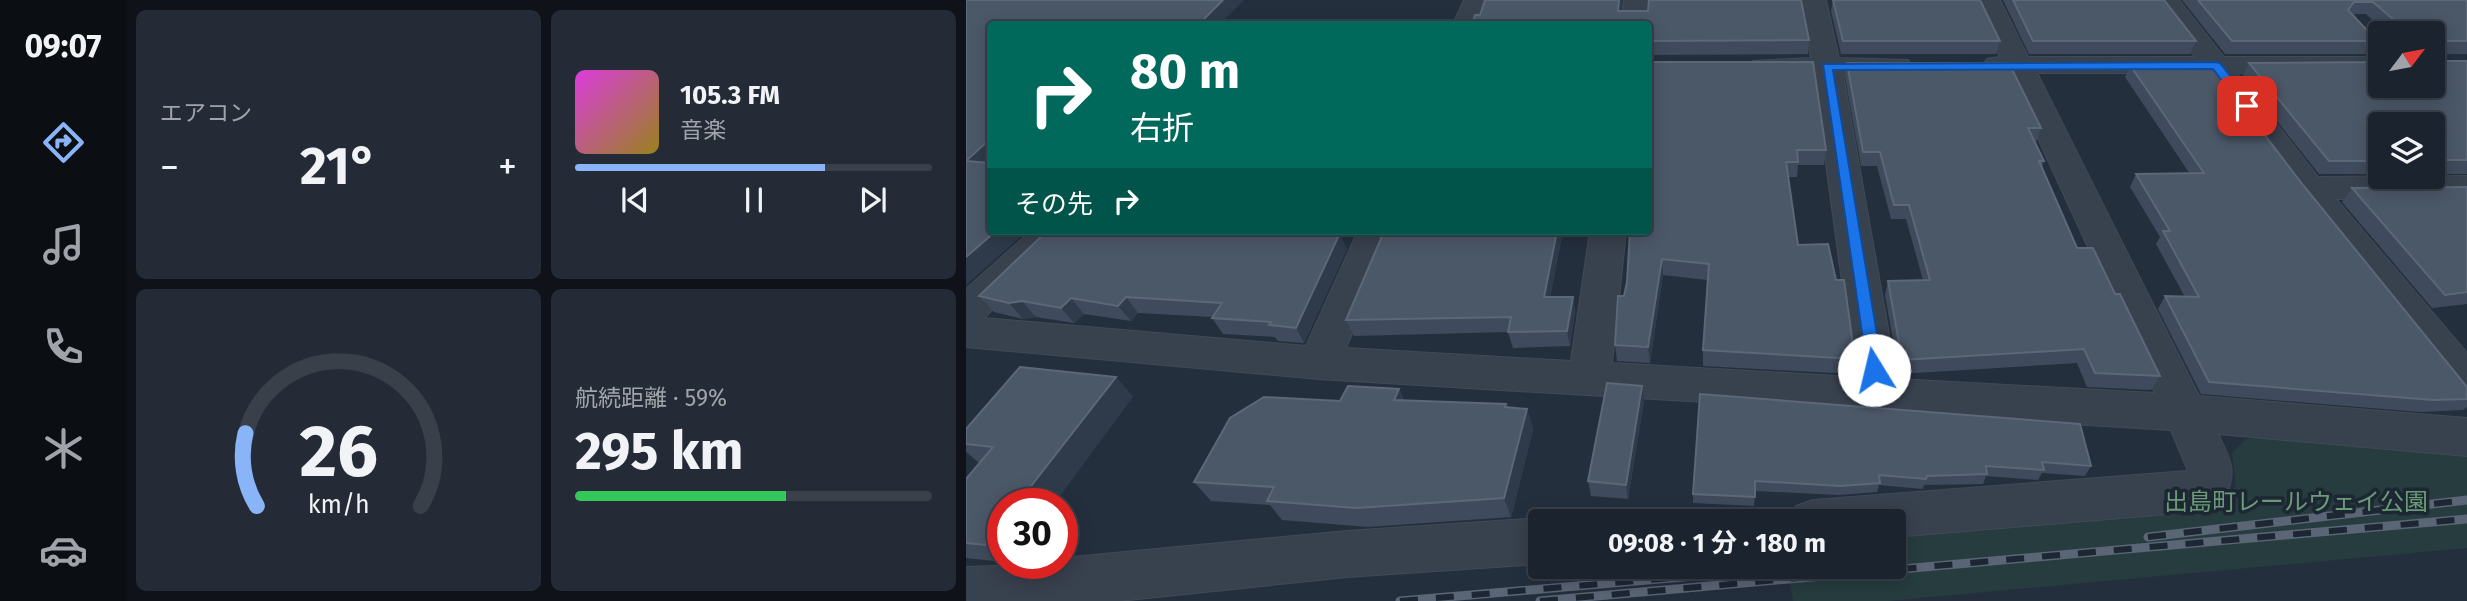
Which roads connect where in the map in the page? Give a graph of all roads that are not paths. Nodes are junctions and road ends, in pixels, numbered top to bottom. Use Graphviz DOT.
graph roads {
  1 [pos="1477,0"];
  2 [pos="1637,0"];
  3 [pos="1813,0"];
  4 [pos="1987,0"];
  5 [pos="2165,0"];
  6 [pos="1467,21"];
  7 [pos="1634,21"];
  8 [pos="2368,50"];
  9 [pos="1965,65"];
  10 [pos="2020,65"];
  11 [pos="2216,65"];
  12 [pos="1731,66"];
  13 [pos="1923,66"];
  14 [pos="1827,67"];
  15 [pos="2467,187"];
  16 [pos="2309,188"];
  17 [pos="1049,235"];
  18 [pos="1374,235"];
  19 [pos="1607,235"];
  20 [pos="966,312"];
  21 [pos="966,332"];
  22 [pos="1319,363"];
  23 [pos="1589,379"];
  24 [pos="2467,383"];
  25 [pos="1879,397"];
  26 [pos="2185,414"];
  27 [pos="2467,437"];
  28 [pos="1906,514"];
  29 [pos="1528,542"];
  30 [pos="966,592"];
  1 -- 6 [label="street"];
  2 -- 7 [label="street"];
  3 -- 14 [label="street"];
  4 -- 10 [label="street"];
  5 -- 11 [label="street"];
  8 -- 11 [label="street"];
  9 -- 10 [label="street"];
  10 -- 11 [label="street"];
  10 -- 26 [label="street"];
  11 -- 16 [label="street"];
  12 -- 14 [label="street"];
  13 -- 14 [label="street"];
  14 -- 25 [label="street"];
  15 -- 16 [label="street"];
  16 -- 24 [label="street"];
  17 -- 20 [label="street"];
  18 -- 22 [label="street"];
  19 -- 23 [label="street"];
  21 -- 22 [label="street"];
  22 -- 23 [label="street"];
  23 -- 25 [label="street"];
  25 -- 26 [label="street"];
  26 -- 27 [label="street"];
  26 -- 28 [label="street"];
  29 -- 30 [label="street"];
}
